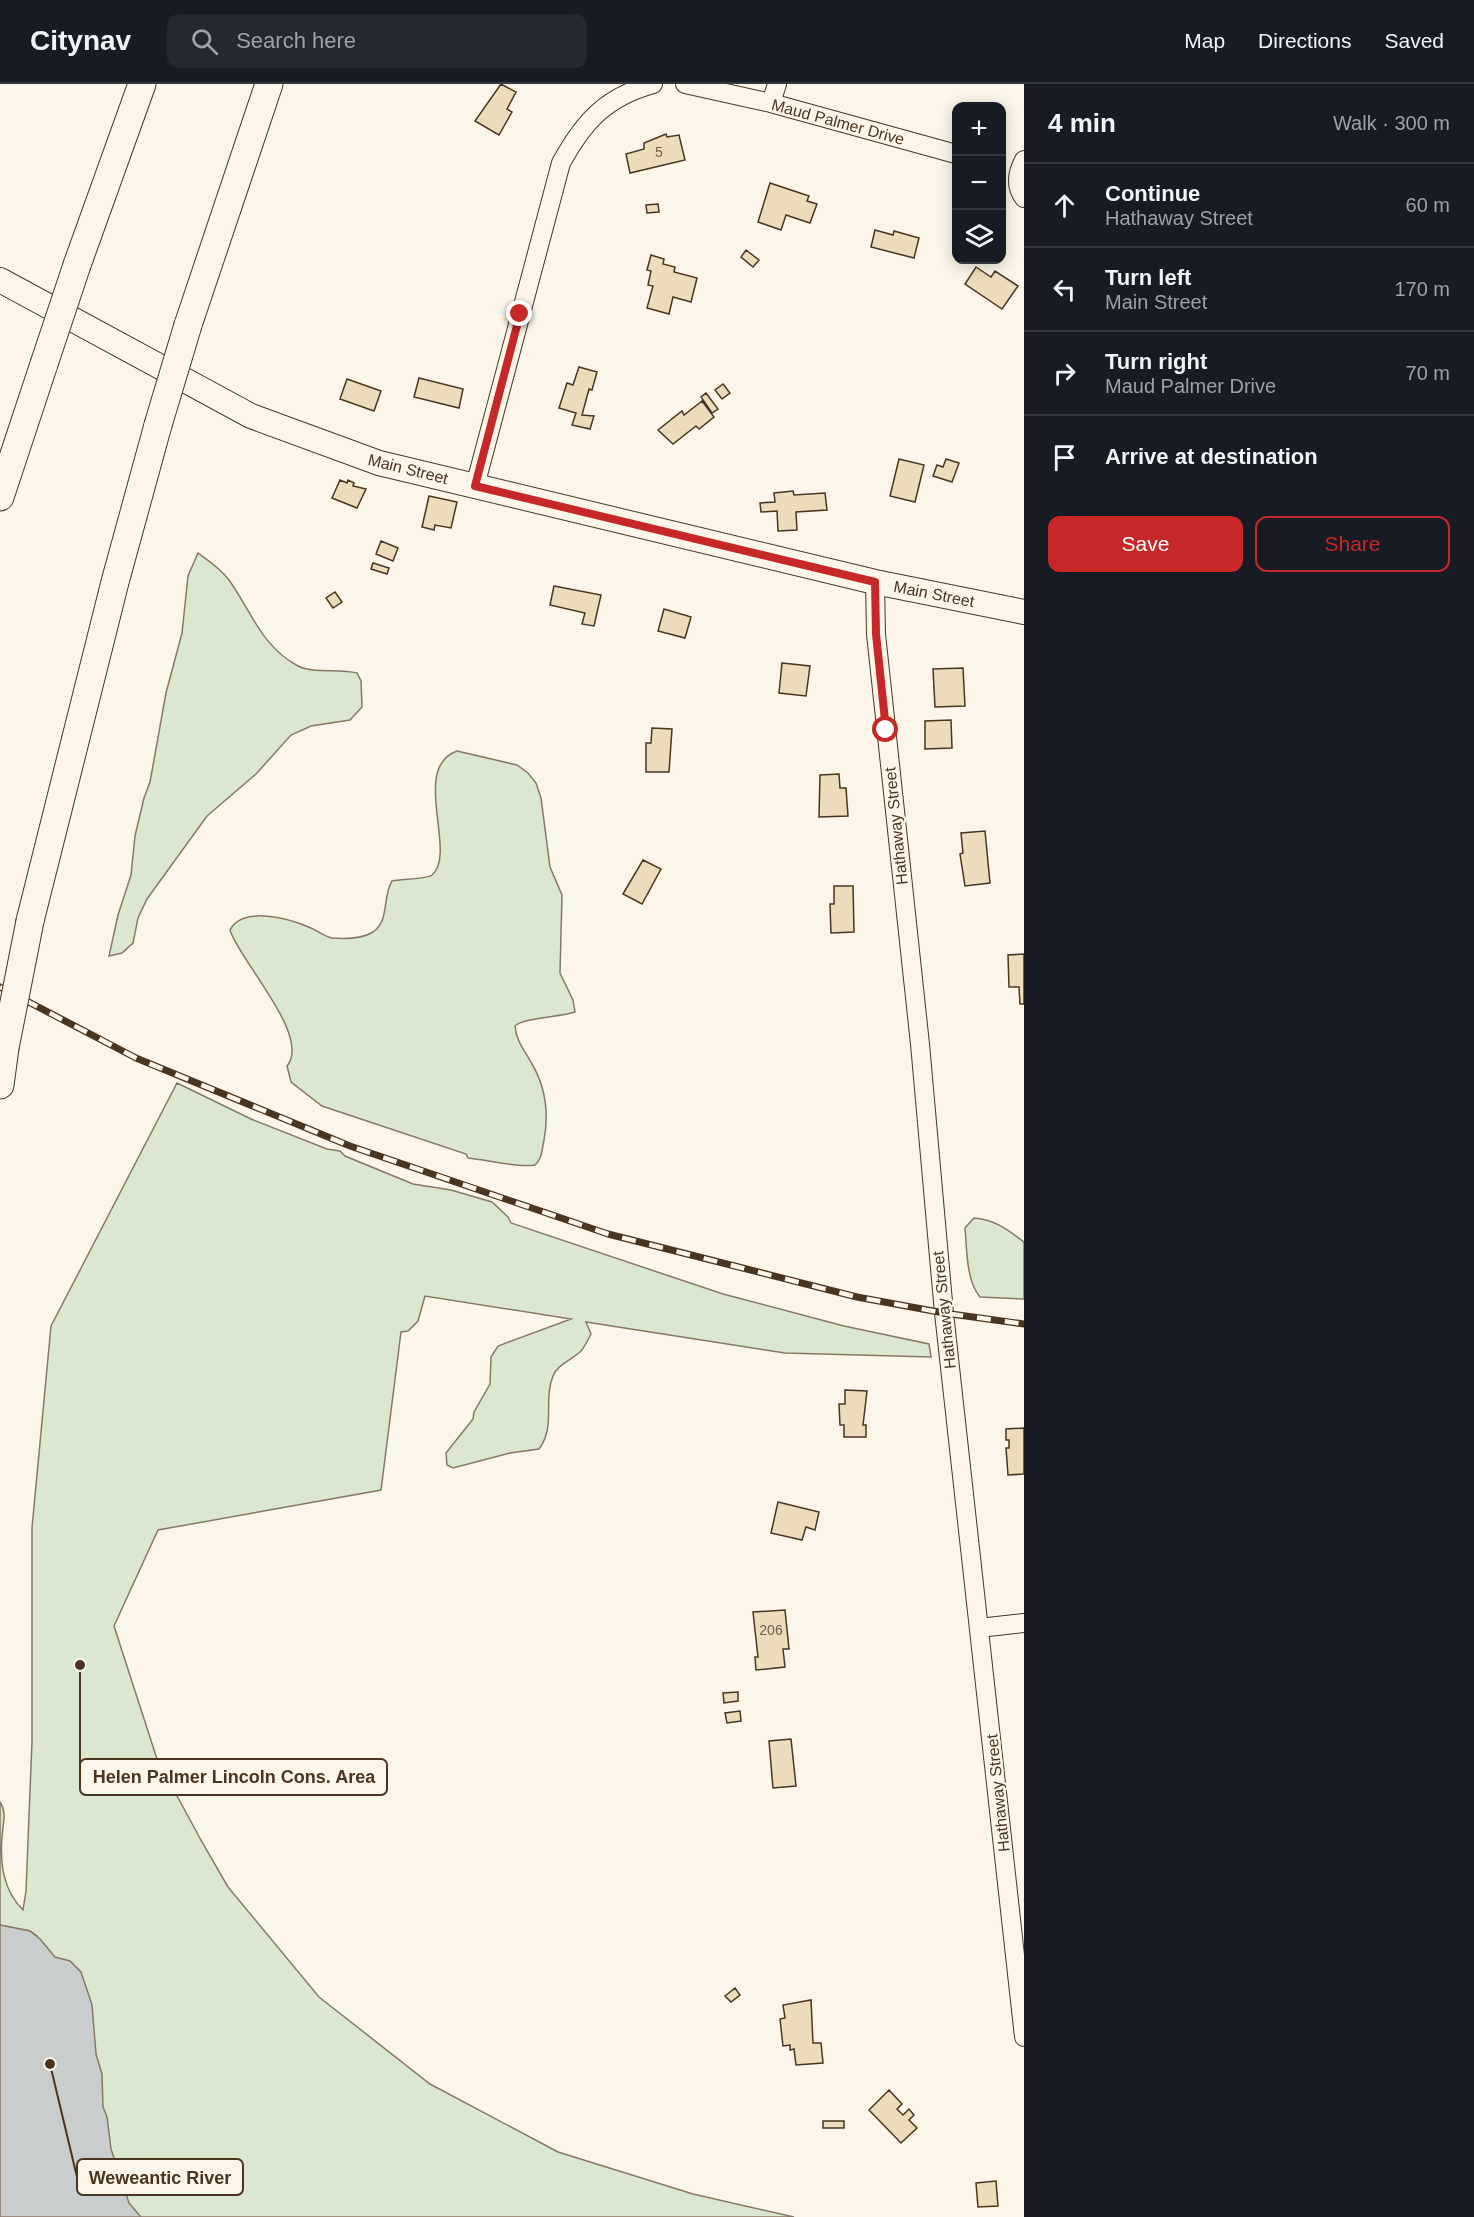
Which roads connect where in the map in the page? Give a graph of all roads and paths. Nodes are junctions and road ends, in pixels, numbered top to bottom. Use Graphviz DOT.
graph roads {
  1 [pos="142,84"];
  2 [pos="269,84"];
  3 [pos="653,84"];
  4 [pos="685,84"];
  5 [pos="777,84"];
  6 [pos="771,103"];
  7 [pos="952,153"];
  8 [pos="1015,166"];
  9 [pos="1024,198"];
  10 [pos="0,280"];
  11 [pos="475,486"];
  12 [pos="0,497"];
  13 [pos="875,582"];
  14 [pos="1024,612"];
  15 [pos="0,1085"];
  16 [pos="1024,1623"];
  17 [pos="979,1628"];
  18 [pos="1024,2037"];
  1 -- 12 [label="highway, bridge"];
  2 -- 15 [label="highway, bridge"];
  3 -- 11 [label="street"];
  4 -- 6 [label="street, Maud Palmer Drive"];
  5 -- 6 [label="street"];
  6 -- 7 [label="street, Maud Palmer Drive"];
  8 -- 9 [label="street"];
  10 -- 11 [label="main road, Main Street"];
  11 -- 13 [label="main road, Main Street"];
  13 -- 14 [label="main road, Main Street"];
  13 -- 17 [label="street, Hathaway Street"];
  16 -- 17 [label="street"];
  17 -- 18 [label="street, Hathaway Street"];
}
